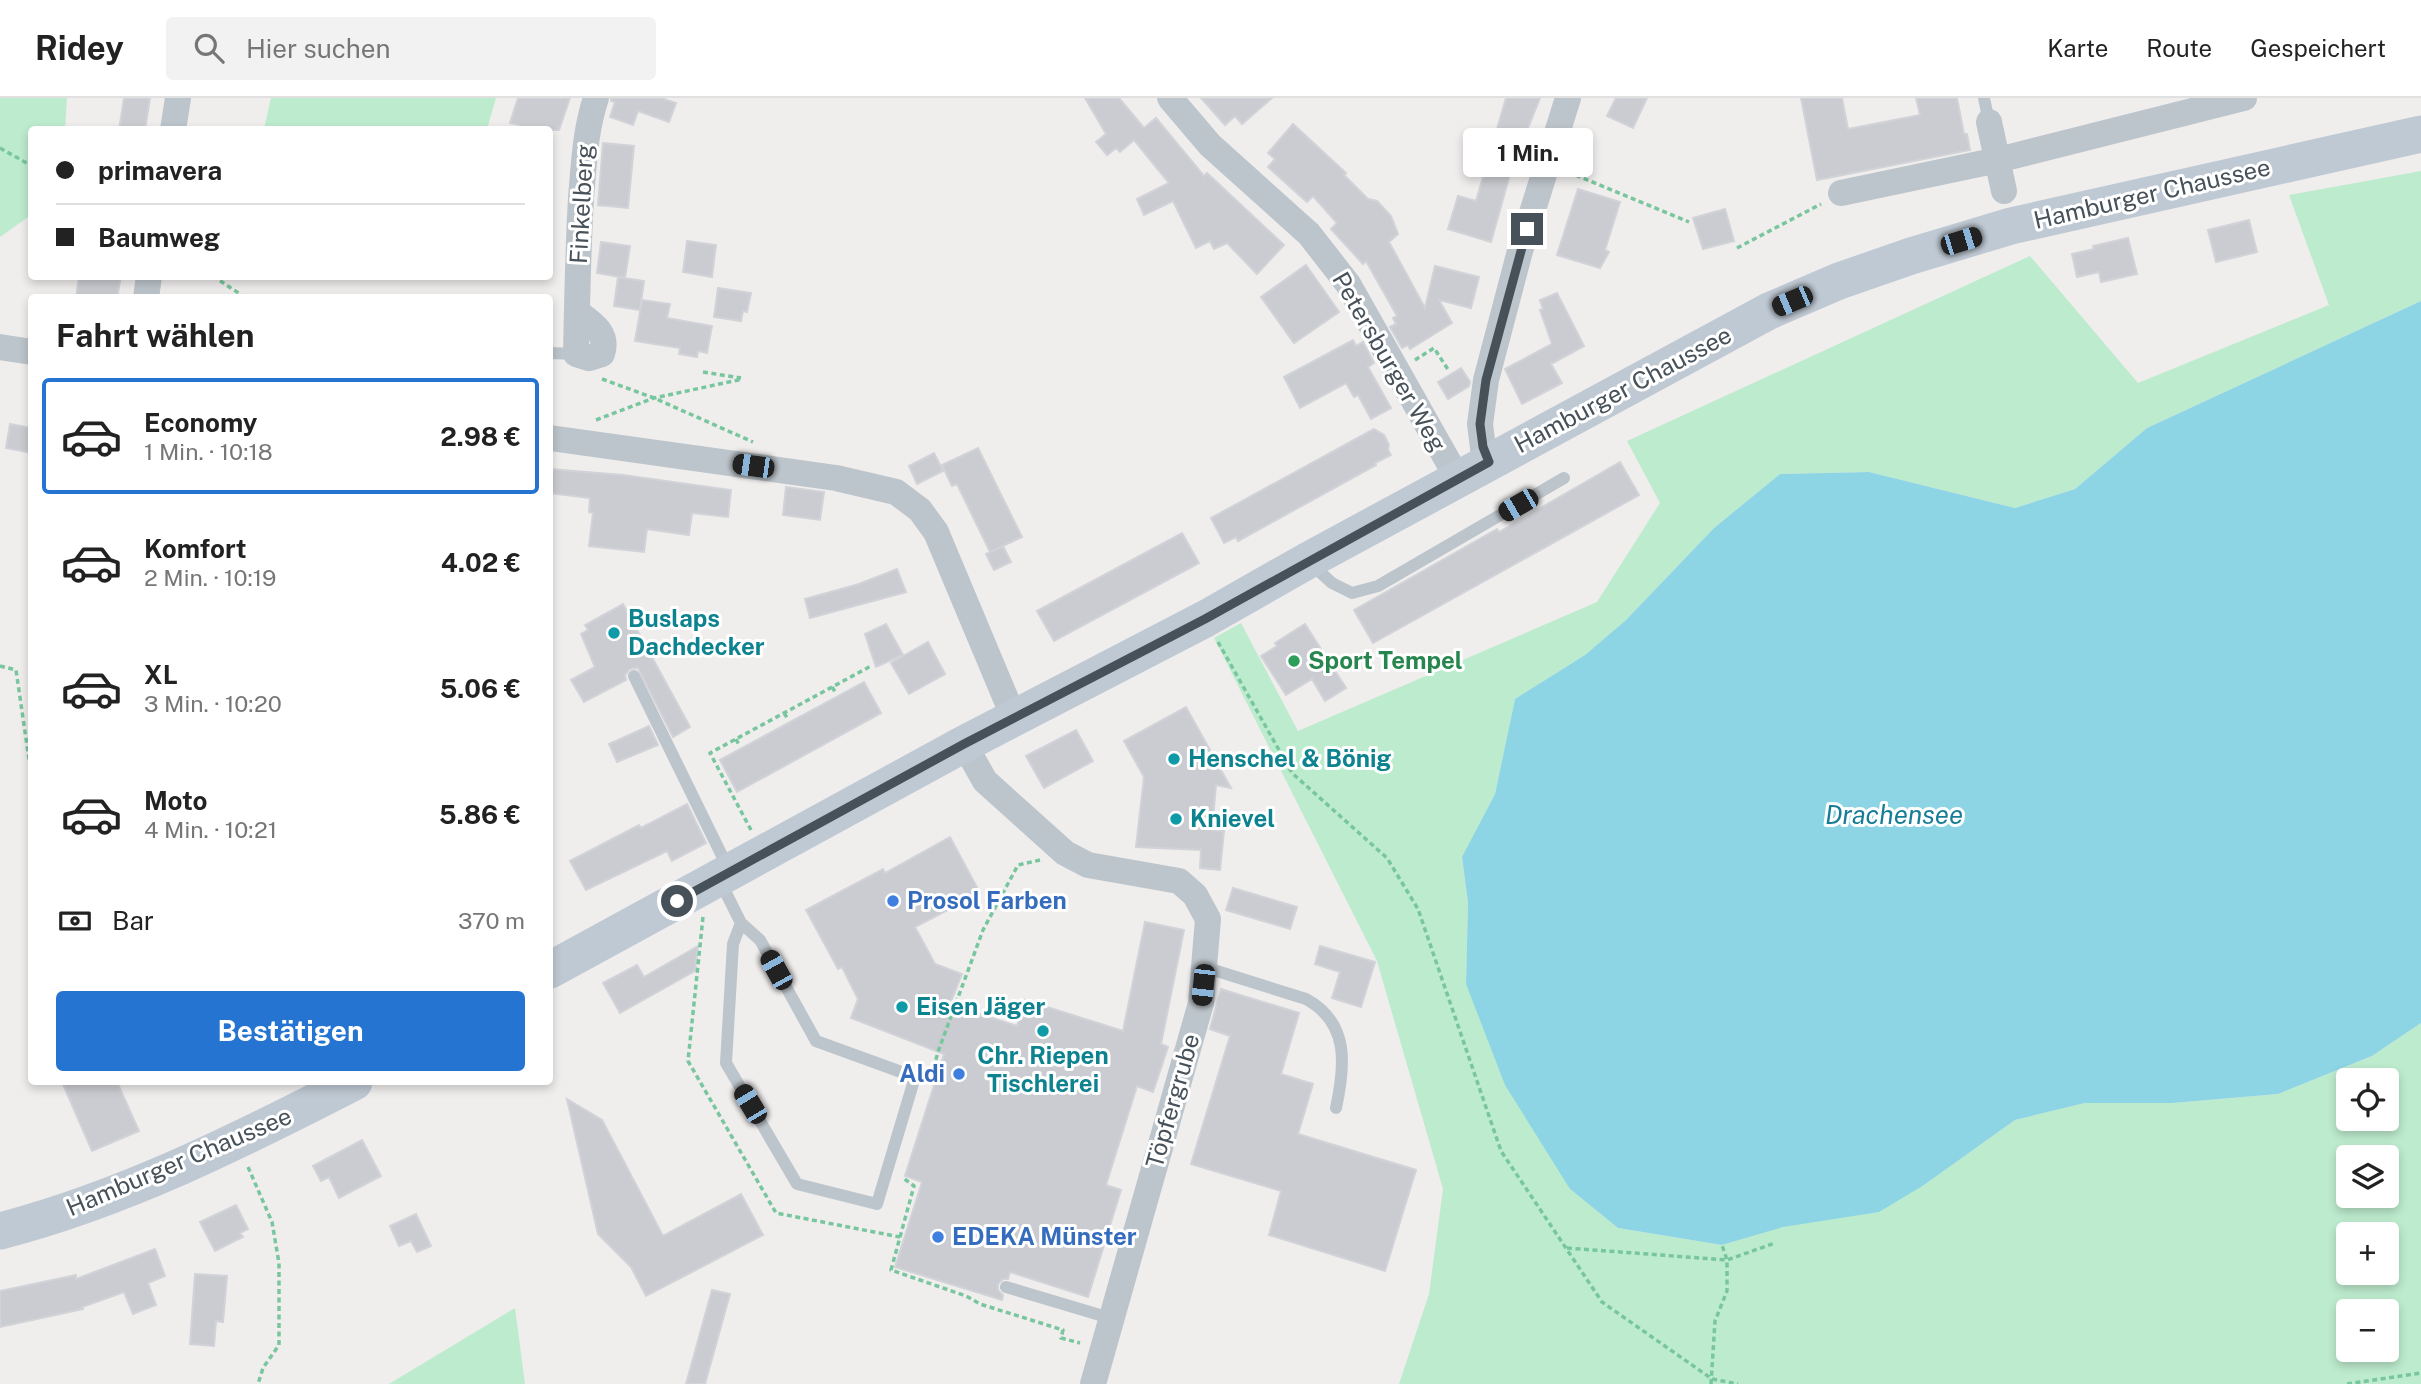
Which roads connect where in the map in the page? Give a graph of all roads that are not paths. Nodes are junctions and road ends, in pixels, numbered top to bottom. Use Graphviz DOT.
graph roads {
  1 [pos="178,98"];
  2 [pos="596,98"];
  3 [pos="1170,98"];
  4 [pos="1568,98"];
  5 [pos="2244,98"];
  6 [pos="1987,110"];
  7 [pos="174,126"];
  8 [pos="2421,134"];
  9 [pos="1998,160"];
  10 [pos="1841,193"];
  11 [pos="2008,209"];
  12 [pos="0,347"];
  13 [pos="28,351"];
  14 [pos="553,353"];
  15 [pos="576,354"];
  16 [pos="555,439"];
  17 [pos="1474,471"];
  18 [pos="1564,478"];
  19 [pos="1307,561"];
  20 [pos="634,676"];
  21 [pos="1014,718"];
  22 [pos="964,744"];
  23 [pos="724,875"];
  24 [pos="741,923"];
  25 [pos="553,968"];
  26 [pos="1204,968"];
  27 [pos="348,1085"];
  28 [pos="1336,1108"];
  29 [pos="0,1231"];
  30 [pos="1006,1287"];
  31 [pos="1110,1318"];
  32 [pos="1093,1384"];
  1 -- 7 [label="street"];
  2 -- 15 [label="street, Finkelberg"];
  3 -- 17 [label="street, Petersburger Weg"];
  4 -- 17 [label="street"];
  5 -- 9 [label="street"];
  6 -- 9 [label="street"];
  8 -- 11 [label="main road, Hamburger Chaussee"];
  9 -- 10 [label="street"];
  9 -- 11 [label="street"];
  11 -- 17 [label="main road, Hamburger Chaussee"];
  12 -- 13 [label="street"];
  14 -- 15 [label="lane"];
  16 -- 21 [label="street"];
  17 -- 19 [label="main road, Hamburger Chaussee"];
  18 -- 19 [label="lane"];
  19 -- 21 [label="main road, Hamburger Chaussee"];
  20 -- 23 [label="lane"];
  21 -- 22 [label="main road, Hamburger Chaussee"];
  22 -- 23 [label="main road, Hamburger Chaussee"];
  22 -- 26 [label="street, Töpfergrube"];
  23 -- 24 [label="lane"];
  23 -- 25 [label="main road, Hamburger Chaussee"];
  24 -- 24 [label="lane"];
  26 -- 28 [label="lane"];
  26 -- 31 [label="street, Töpfergrube"];
  27 -- 29 [label="main road, Hamburger Chaussee"];
  30 -- 31 [label="lane"];
  31 -- 32 [label="street, Töpfergrube"];
}
